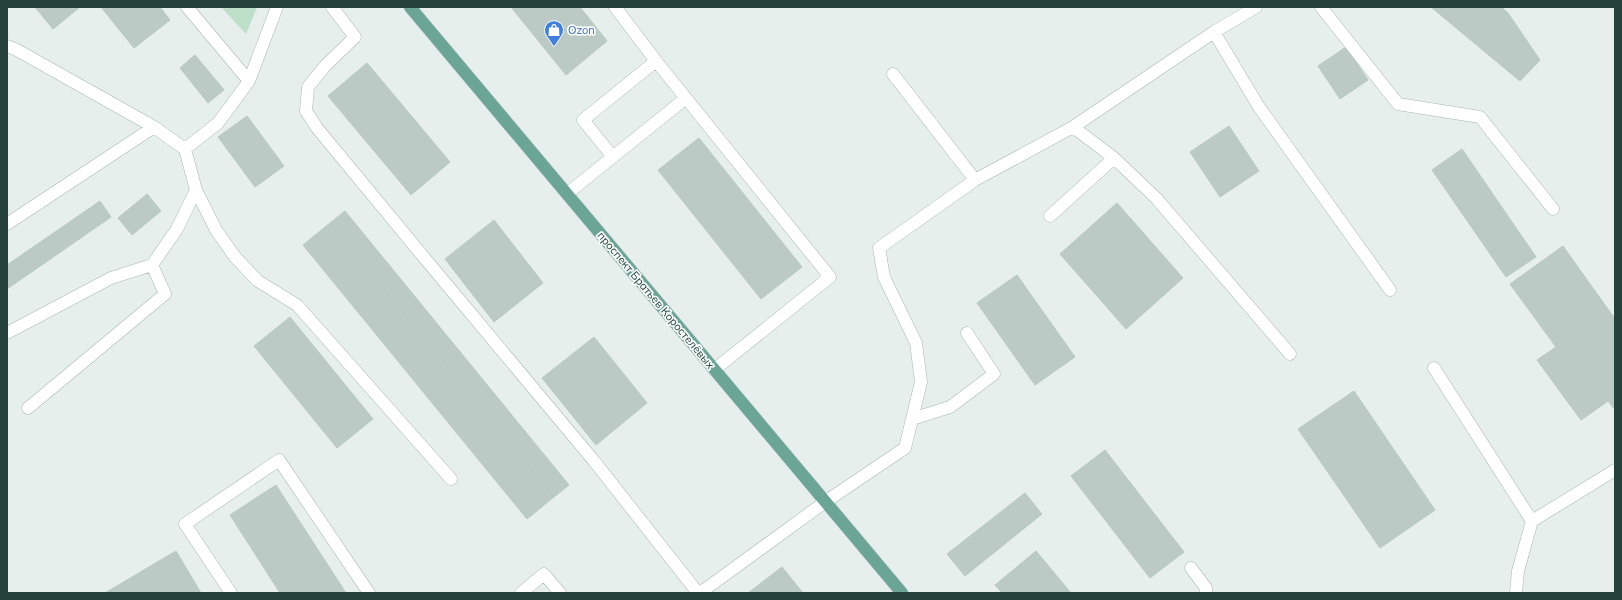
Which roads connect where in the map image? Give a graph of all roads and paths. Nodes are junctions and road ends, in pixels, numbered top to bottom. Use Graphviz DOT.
graph roads {
  1 [pos="187,7"];
  2 [pos="277,7"];
  3 [pos="332,7"];
  4 [pos="410,7"];
  5 [pos="615,7"];
  6 [pos="1256,7"];
  7 [pos="1321,7"];
  8 [pos="1214,32"];
  9 [pos="7,46"];
  10 [pos="656,61"];
  11 [pos="893,74"];
  12 [pos="249,80"];
  13 [pos="686,98"];
  14 [pos="154,127"];
  15 [pos="1073,127"];
  16 [pos="185,149"];
  17 [pos="613,157"];
  18 [pos="1114,158"];
  19 [pos="975,180"];
  20 [pos="196,190"];
  21 [pos="568,193"];
  22 [pos="1554,209"];
  23 [pos="1050,216"];
  24 [pos="7,224"];
  25 [pos="152,265"];
  26 [pos="1390,290"];
  27 [pos="7,333"];
  28 [pos="967,333"];
  29 [pos="1290,354"];
  30 [pos="1434,368"];
  31 [pos="714,370"];
  32 [pos="28,408"];
  33 [pos="912,419"];
  34 [pos="1615,470"];
  35 [pos="450,478"];
  36 [pos="825,502"];
  37 [pos="1532,521"];
  38 [pos="1190,568"];
  39 [pos="231,593"];
  40 [pos="369,593"];
  41 [pos="520,593"];
  42 [pos="560,593"];
  43 [pos="699,593"];
  44 [pos="902,593"];
  45 [pos="1206,593"];
  46 [pos="1516,593"];
  1 -- 12 [label="lane"];
  2 -- 12 [label="lane"];
  3 -- 43 [label="lane"];
  4 -- 21 [label="main road, проспект Братьев Коростелёвых"];
  5 -- 10 [label="lane"];
  6 -- 8 [label="lane"];
  7 -- 22 [label="lane"];
  8 -- 15 [label="lane"];
  8 -- 26 [label="lane"];
  9 -- 14 [label="lane"];
  10 -- 13 [label="lane"];
  10 -- 17 [label="lane"];
  11 -- 19 [label="lane"];
  12 -- 16 [label="lane"];
  13 -- 17 [label="lane"];
  13 -- 31 [label="lane"];
  14 -- 16 [label="lane"];
  14 -- 24 [label="lane"];
  15 -- 18 [label="lane"];
  15 -- 19 [label="lane"];
  16 -- 20 [label="lane"];
  17 -- 21 [label="lane"];
  18 -- 23 [label="lane"];
  18 -- 29 [label="lane"];
  19 -- 33 [label="lane"];
  20 -- 25 [label="lane"];
  20 -- 35 [label="lane"];
  21 -- 31 [label="main road, проспект Братьев Коростелёвых"];
  25 -- 27 [label="lane"];
  25 -- 32 [label="lane"];
  28 -- 33 [label="lane"];
  30 -- 37 [label="lane"];
  31 -- 36 [label="main road, проспект Братьев Коростелёвых"];
  33 -- 36 [label="lane"];
  34 -- 37 [label="lane"];
  36 -- 43 [label="lane"];
  36 -- 44 [label="main road, проспект Братьев Коростелёвых"];
  37 -- 46 [label="lane"];
  38 -- 45 [label="lane"];
  39 -- 40 [label="lane"];
  41 -- 42 [label="lane"];
}
